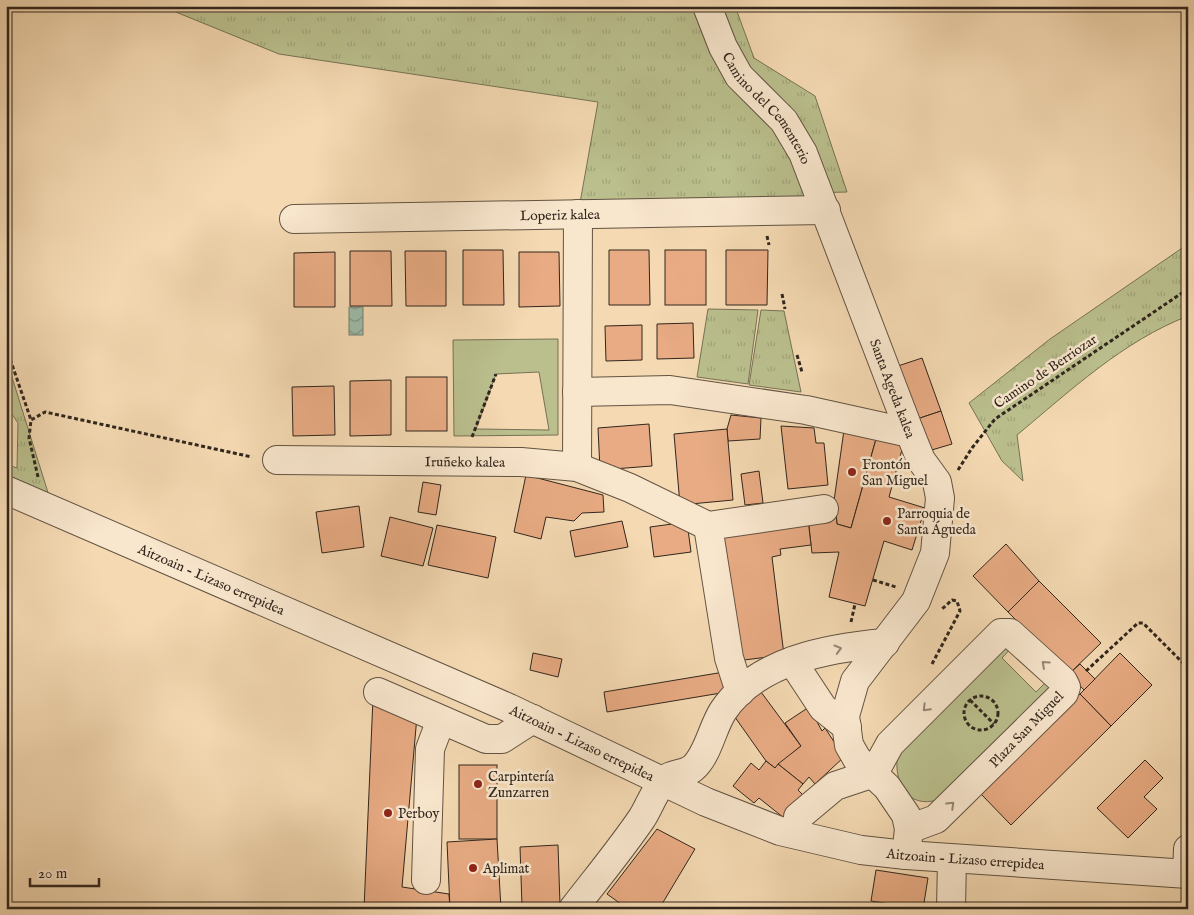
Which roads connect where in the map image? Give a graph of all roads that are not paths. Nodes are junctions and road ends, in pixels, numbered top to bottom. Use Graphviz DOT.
graph roads {
  1 [pos="707,6"];
  2 [pos="826,210"];
  3 [pos="578,214"];
  4 [pos="294,218"];
  5 [pos="578,392"];
  6 [pos="910,433"];
  7 [pos="277,460"];
  8 [pos="577,467"];
  9 [pos="6,490"];
  10 [pos="824,508"];
  11 [pos="708,526"];
  12 [pos="885,643"];
  13 [pos="792,661"];
  14 [pos="378,692"];
  15 [pos="740,692"];
  16 [pos="533,719"];
  17 [pos="441,720"];
  18 [pos="846,727"];
  19 [pos="874,773"];
  20 [pos="662,782"];
  21 [pos="798,817"];
  22 [pos="908,842"];
  23 [pos="952,859"];
  24 [pos="1187,866"];
  25 [pos="426,880"];
  26 [pos="573,909"];
  27 [pos="952,909"];
  1 -- 2 [label="street, Camino del Cementerio"];
  2 -- 3 [label="street, Loperiz kalea"];
  2 -- 6 [label="street, Santa Ageda kalea"];
  3 -- 4 [label="street, Loperiz kalea"];
  3 -- 5 [label="street"];
  5 -- 6 [label="street"];
  5 -- 8 [label="street"];
  6 -- 12 [label="street, Santa Ageda kalea"];
  7 -- 8 [label="street, Iruñeko kalea"];
  8 -- 11 [label="street"];
  9 -- 16 [label="street, Aitzoain - Lizaso errepidea"];
  10 -- 11 [label="street"];
  11 -- 15 [label="street"];
  13 -- 12 [label="street, one-way"];
  12 -- 18 [label="street, Santa Ageda kalea"];
  13 -- 15 [label="street"];
  13 -- 18 [label="street"];
  14 -- 17 [label="street"];
  15 -- 20 [label="street"];
  16 -- 17 [label="street"];
  16 -- 20 [label="street, Aitzoain - Lizaso errepidea"];
  17 -- 25 [label="street"];
  18 -- 19 [label="street, Santa Ageda kalea"];
  19 -- 21 [label="street"];
  19 -- 22 [label="street, Santa Ageda kalea"];
  22 -- 19 [label="street, Plaza San Miguel, one-way"];
  20 -- 22 [label="street, Aitzoain - Lizaso errepidea"];
  20 -- 26 [label="street"];
  22 -- 23 [label="street, Aitzoain - Lizaso errepidea"];
  23 -- 24 [label="street, Aitzoain - Lizaso errepidea"];
  23 -- 27 [label="street"];
}
